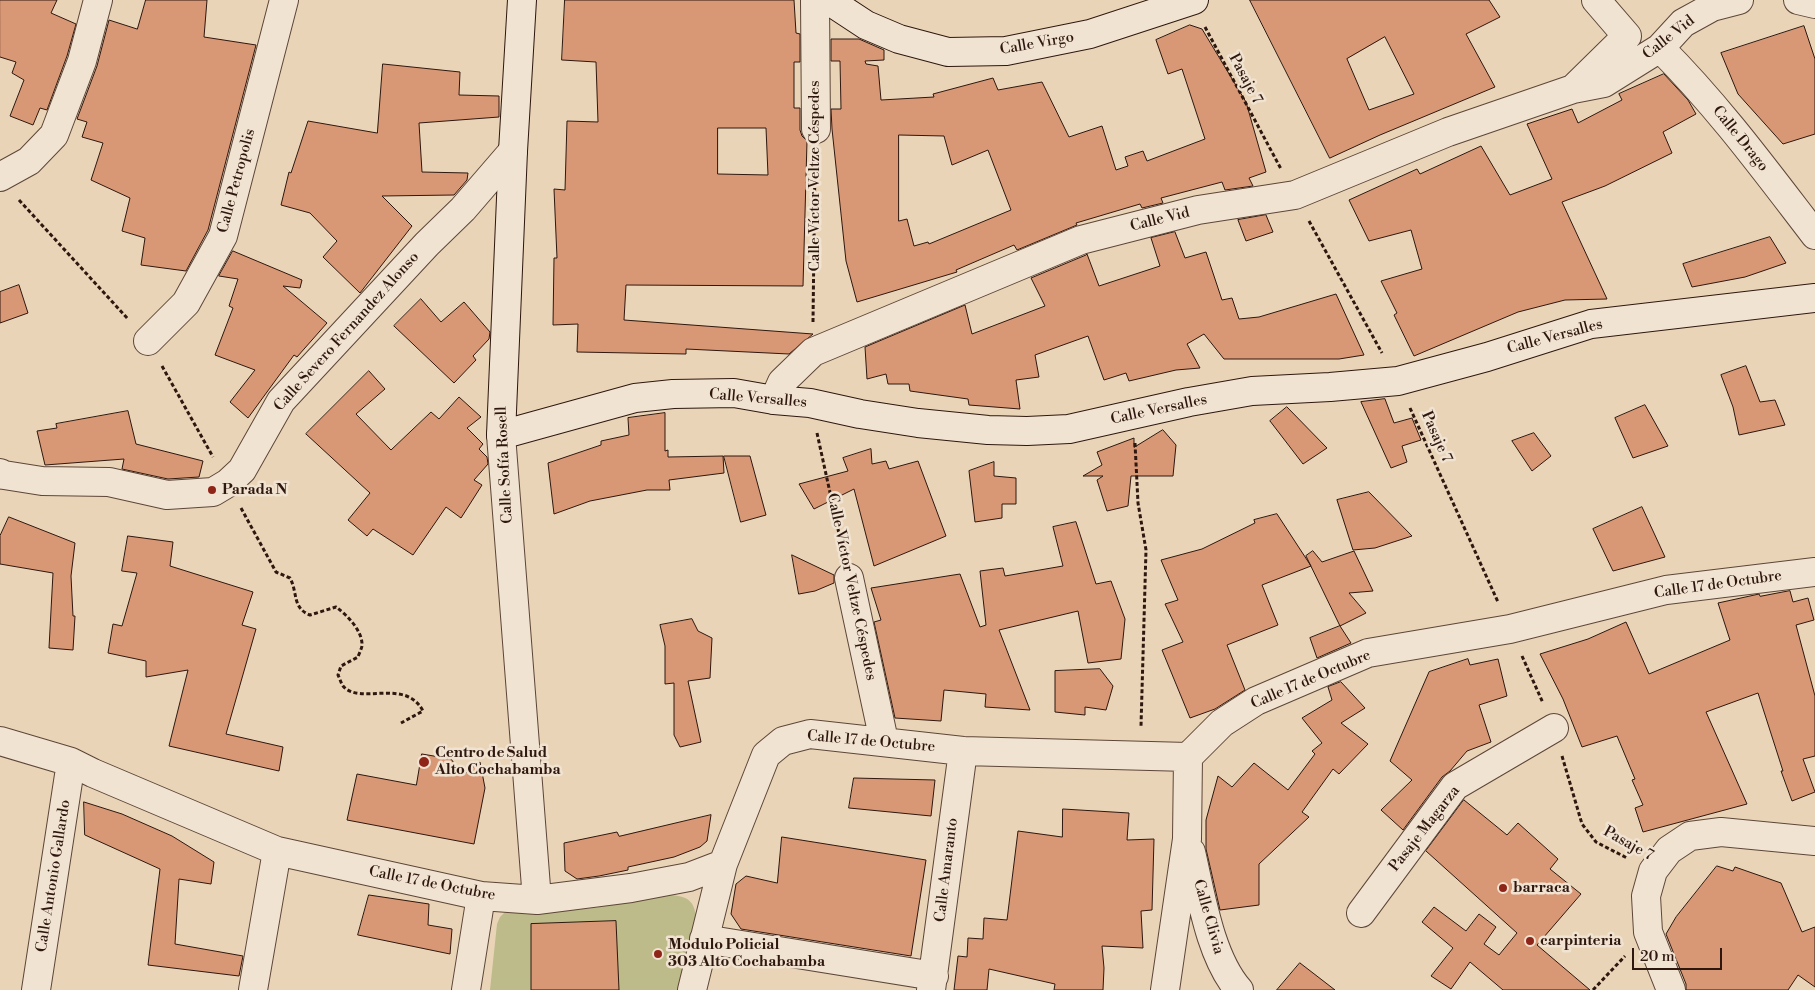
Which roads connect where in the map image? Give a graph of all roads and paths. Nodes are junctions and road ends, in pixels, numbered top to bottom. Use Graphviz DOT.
graph roads {
  1 [pos="98,0"];
  2 [pos="284,0"];
  3 [pos="522,0"];
  4 [pos="815,0"];
  5 [pos="828,0"];
  6 [pos="1596,0"];
  7 [pos="1738,0"];
  8 [pos="1798,0"];
  9 [pos="1192,1"];
  10 [pos="1815,4"];
  11 [pos="1660,48"];
  12 [pos="1573,89"];
  13 [pos="816,129"];
  14 [pos="513,151"];
  15 [pos="0,177"];
  16 [pos="1295,195"];
  17 [pos="1815,235"];
  18 [pos="1815,298"];
  19 [pos="148,341"];
  20 [pos="813,352"];
  21 [pos="1398,381"];
  22 [pos="774,400"];
  23 [pos="810,403"];
  24 [pos="1128,416"];
  25 [pos="501,435"];
  26 [pos="0,473"];
  27 [pos="1815,572"];
  28 [pos="849,578"];
  29 [pos="1510,629"];
  30 [pos="1554,728"];
  31 [pos="0,741"];
  32 [pos="884,741"];
  33 [pos="963,751"];
  34 [pos="1140,755"];
  35 [pos="1188,757"];
  36 [pos="71,762"];
  37 [pos="1187,839"];
  38 [pos="1815,841"];
  39 [pos="277,850"];
  40 [pos="723,864"];
  41 [pos="1653,870"];
  42 [pos="481,896"];
  43 [pos="537,900"];
  44 [pos="1360,914"];
  45 [pos="1648,932"];
  46 [pos="704,939"];
  47 [pos="932,983"];
  48 [pos="36,990"];
  49 [pos="253,990"];
  50 [pos="466,990"];
  51 [pos="692,990"];
  52 [pos="1165,990"];
  53 [pos="1239,990"];
  54 [pos="1593,990"];
  55 [pos="1671,990"];
  1 -- 15 [label="street"];
  2 -- 19 [label="street, Calle Petropolis"];
  3 -- 14 [label="street, Calle Sofía Rosell"];
  4 -- 13 [label="street, Calle Víctor Veltze Céspedes"];
  5 -- 9 [label="street, Calle Virgo"];
  6 -- 12 [label="street, Calle Vid"];
  7 -- 11 [label="street, Calle Vid"];
  8 -- 10 [label="street"];
  9 -- 16 [label="path, Pasaje 7"];
  11 -- 12 [label="street, Calle Vid"];
  11 -- 17 [label="street, Calle Drago"];
  12 -- 16 [label="street, Calle Vid"];
  13 -- 20 [label="path, Calle Víctor Veltze Céspedes"];
  14 -- 25 [label="street, Calle Sofía Rosell"];
  14 -- 26 [label="street, Calle Severo Fernandez Alonso"];
  16 -- 20 [label="street, Calle Vid"];
  16 -- 21 [label="path, Pasaje 7"];
  18 -- 21 [label="street, Calle Versalles"];
  20 -- 22 [label="street, Calle Vid"];
  21 -- 24 [label="street, Calle Versalles"];
  21 -- 29 [label="path, Pasaje 7"];
  22 -- 23 [label="street, Calle Versalles"];
  22 -- 25 [label="street, Calle Versalles"];
  23 -- 24 [label="street, Calle Versalles"];
  23 -- 28 [label="path, Calle Víctor Veltze Céspedes"];
  24 -- 34 [label="path"];
  25 -- 43 [label="street, Calle Sofía Rosell"];
  27 -- 29 [label="street, Calle 17 de Octubre"];
  28 -- 32 [label="street, Calle Víctor Veltze Céspedes"];
  29 -- 30 [label="path, Pasaje 7"];
  29 -- 35 [label="street, Calle 17 de Octubre"];
  30 -- 41 [label="path, Pasaje 7"];
  30 -- 44 [label="street, Pasaje Magarza"];
  31 -- 36 [label="street, Calle 17 de Octubre"];
  32 -- 33 [label="street, Calle 17 de Octubre"];
  32 -- 40 [label="street, Calle 17 de Octubre"];
  33 -- 34 [label="street, Calle 17 de Octubre"];
  33 -- 47 [label="street, Calle Amaranto"];
  34 -- 35 [label="street, Calle 17 de Octubre"];
  35 -- 37 [label="street"];
  36 -- 39 [label="street, Calle 17 de Octubre"];
  36 -- 48 [label="street, Calle Antonio Gallardo"];
  37 -- 52 [label="street"];
  37 -- 53 [label="street, Calle Clivia"];
  38 -- 41 [label="street"];
  39 -- 42 [label="street, Calle 17 de Octubre"];
  39 -- 49 [label="street"];
  40 -- 43 [label="street, Calle 17 de Octubre"];
  40 -- 46 [label="street"];
  41 -- 45 [label="street"];
  42 -- 43 [label="street, Calle 17 de Octubre"];
  42 -- 50 [label="street"];
  45 -- 54 [label="path"];
  45 -- 55 [label="street"];
  46 -- 47 [label="street"];
  46 -- 51 [label="street"];
}
